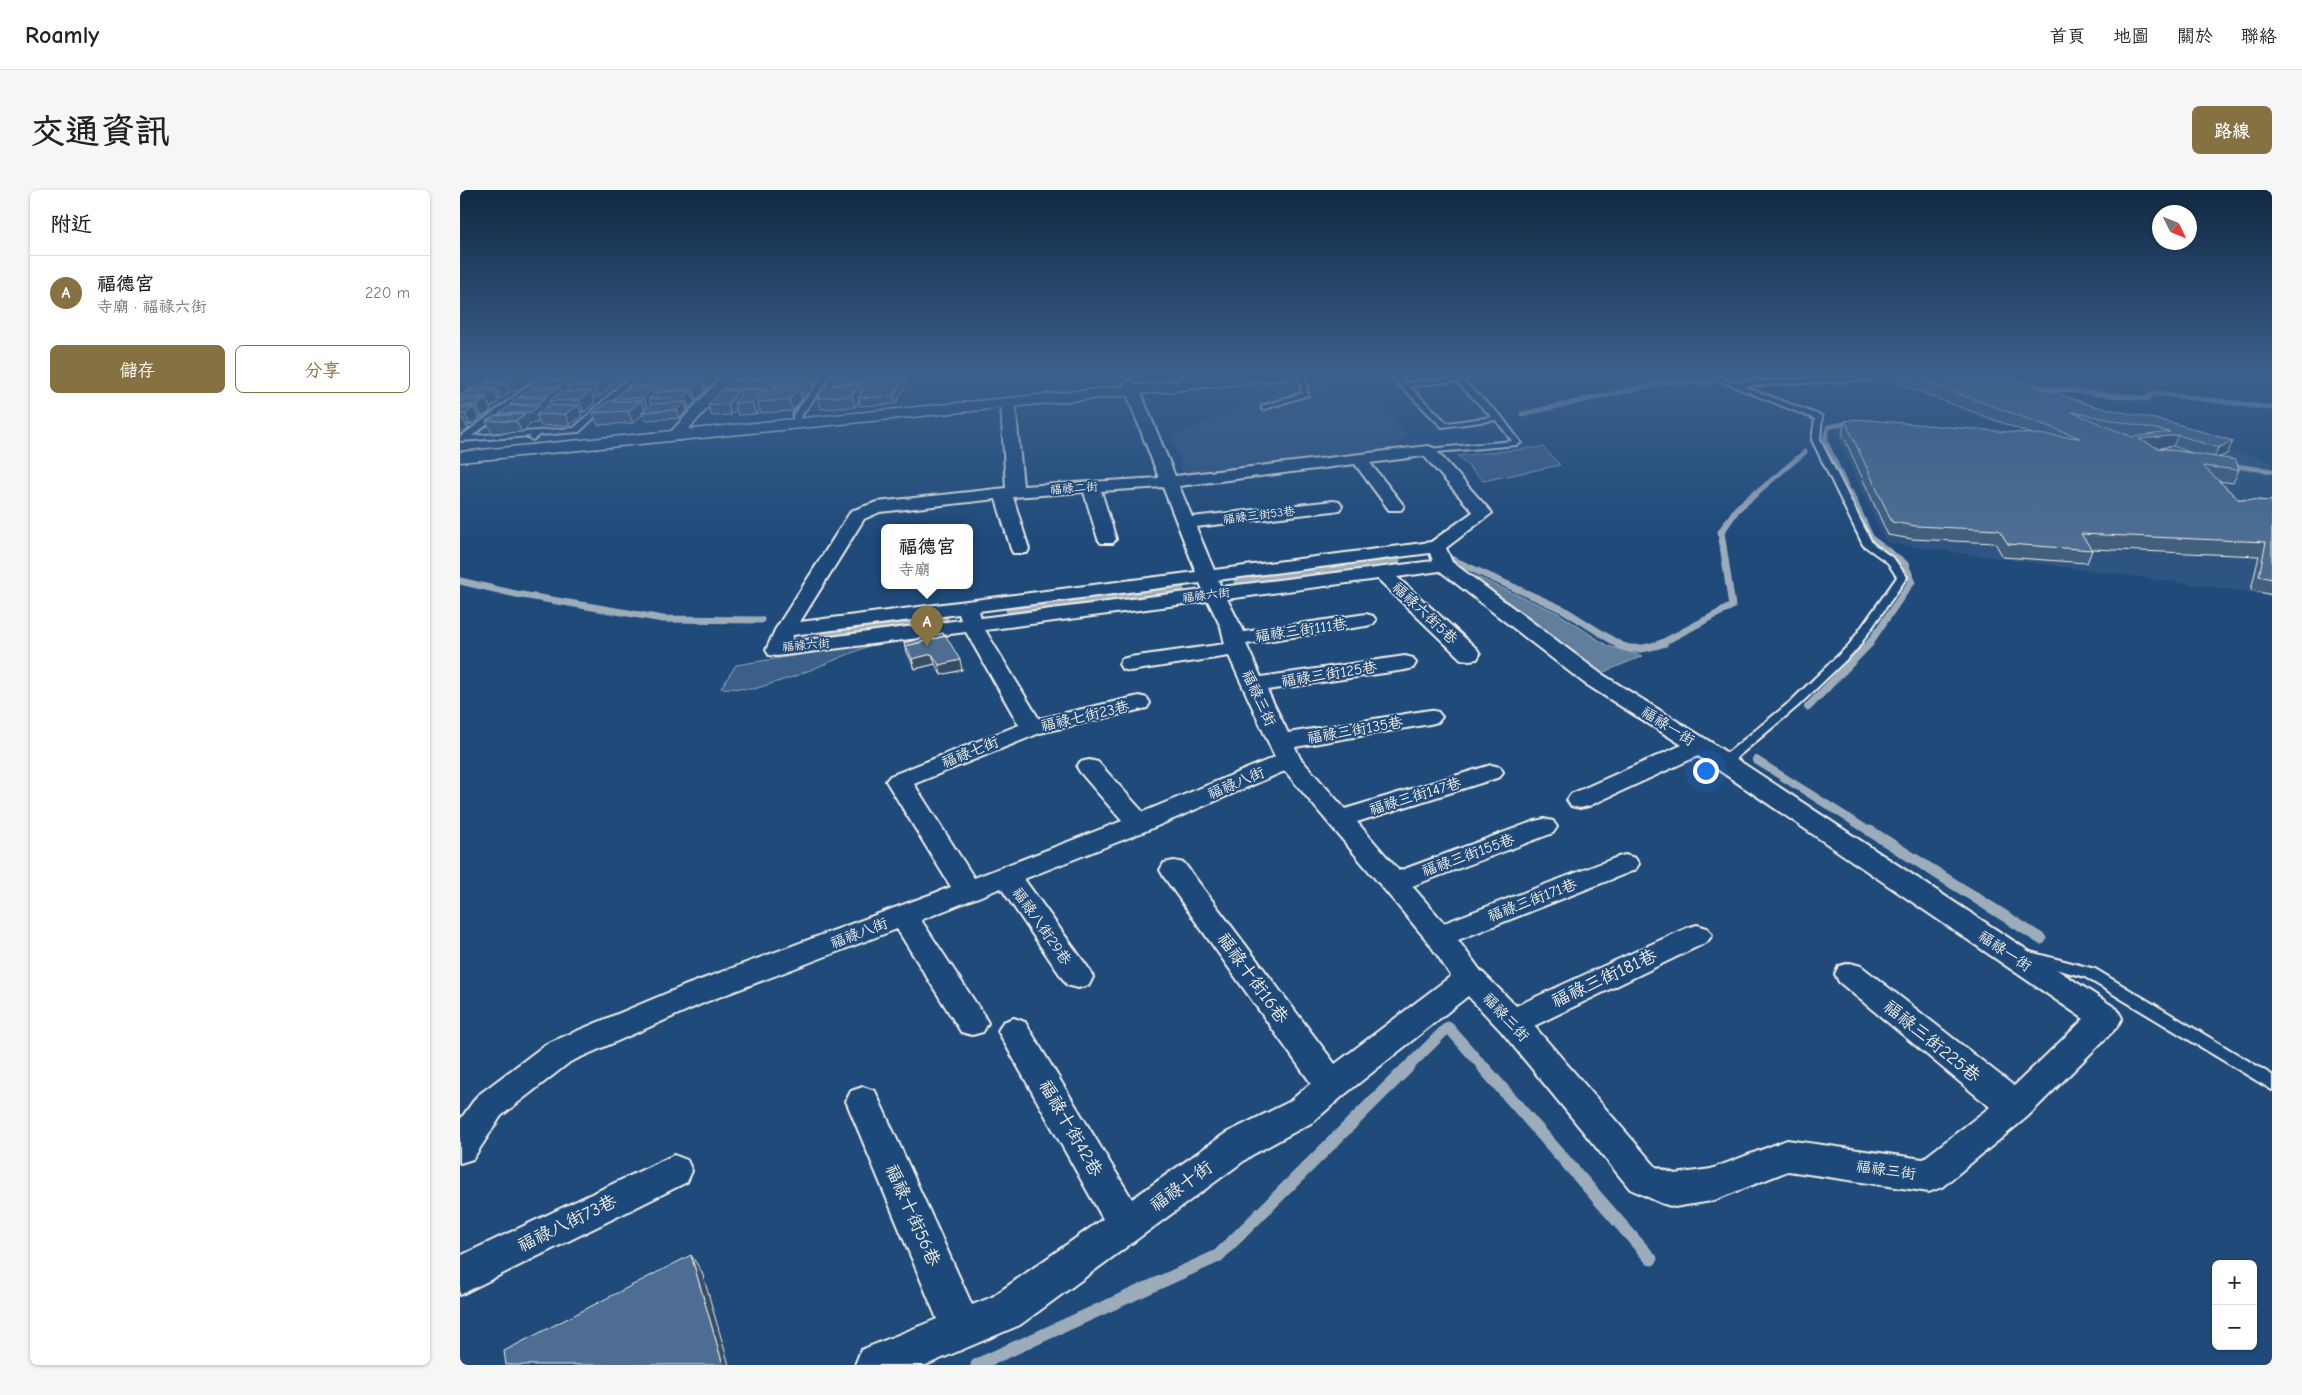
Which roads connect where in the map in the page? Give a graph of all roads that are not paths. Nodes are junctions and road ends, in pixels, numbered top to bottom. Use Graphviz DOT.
graph roads {
  1 [pos="477,429"];
  2 [pos="577,429"];
  3 [pos="681,429"];
  4 [pos="708,429"];
  5 [pos="725,429"];
  6 [pos="1008,429"];
  7 [pos="1148,429"];
  8 [pos="1507,429"];
  9 [pos="1818,429"];
  10 [pos="677,433"];
  11 [pos="534,438"];
  12 [pos="460,448"];
  13 [pos="1428,452"];
  14 [pos="460,457"];
  15 [pos="1360,460"];
  16 [pos="1168,482"];
  17 [pos="1091,487"];
  18 [pos="1009,492"];
  19 [pos="1333,506"];
  20 [pos="1395,506"];
  21 [pos="1185,523"];
  22 [pos="1107,539"];
  23 [pos="1020,549"];
  24 [pos="1440,556"];
  25 [pos="1382,573"];
  26 [pos="1211,585"];
  27 [pos="970,615"];
  28 [pos="1366,620"];
  29 [pos="785,630"];
  30 [pos="1236,644"];
  31 [pos="1469,654"];
  32 [pos="1405,663"];
  33 [pos="1130,664"];
  34 [pos="1253,686"];
  35 [pos="1139,703"];
  36 [pos="1430,717"];
  37 [pos="1032,728"];
  38 [pos="1700,746"];
  39 [pos="1284,751"];
  40 [pos="1724,762"];
  41 [pos="1089,767"];
  42 [pos="1491,772"];
  43 [pos="1580,800"];
  44 [pos="1339,819"];
  45 [pos="1139,824"];
  46 [pos="1544,828"];
  47 [pos="1625,864"];
  48 [pos="1174,870"];
  49 [pos="1006,875"];
  50 [pos="1393,883"];
  51 [pos="967,890"];
  52 [pos="903,916"];
  53 [pos="1697,935"];
  54 [pos="1439,936"];
  55 [pos="2002,949"];
  56 [pos="1850,974"];
  57 [pos="1078,977"];
  58 [pos="1469,978"];
  59 [pos="2106,1018"];
  60 [pos="1512,1022"];
  61 [pos="972,1023"];
  62 [pos="1014,1031"];
  63 [pos="2272,1083"];
  64 [pos="1332,1085"];
  65 [pos="863,1101"];
  66 [pos="2015,1107"];
  67 [pos="460,1148"];
  68 [pos="674,1171"];
  69 [pos="1126,1226"];
  70 [pos="460,1276"];
  71 [pos="962,1328"];
  72 [pos="876,1365"];
  1 -- 11 [label="lane"];
  2 -- 11 [label="lane"];
  3 -- 10 [label="street"];
  4 -- 10 [label="main road"];
  5 -- 10 [label="main road"];
  6 -- 18 [label="street"];
  7 -- 16 [label="street, 福祿三街"];
  8 -- 13 [label="lane"];
  9 -- 40 [label="lane"];
  10 -- 11 [label="main road"];
  10 -- 14 [label="main road"];
  11 -- 12 [label="main road"];
  13 -- 15 [label="street, 福祿二街"];
  13 -- 24 [label="street"];
  15 -- 16 [label="street, 福祿二街"];
  15 -- 20 [label="street"];
  16 -- 17 [label="street, 福祿二街"];
  16 -- 21 [label="street, 福祿三街"];
  17 -- 18 [label="street, 福祿二街"];
  17 -- 22 [label="street"];
  18 -- 23 [label="street"];
  18 -- 29 [label="street, 福祿二街"];
  19 -- 21 [label="street, 福祿三街53巷"];
  21 -- 26 [label="street, 福祿三街"];
  24 -- 25 [label="street, 福祿六街"];
  24 -- 26 [label="street, 福祿六街"];
  24 -- 38 [label="street, 福祿一街"];
  25 -- 26 [label="street, 福祿六街"];
  25 -- 31 [label="street, 福祿六街5巷"];
  26 -- 27 [label="street, 福祿六街"];
  26 -- 30 [label="street, 福祿三街"];
  27 -- 29 [label="street, 福祿六街"];
  27 -- 37 [label="street"];
  28 -- 30 [label="street, 福祿三街111巷"];
  30 -- 33 [label="street, 福祿三街111巷"];
  30 -- 34 [label="street, 福祿三街"];
  32 -- 34 [label="street, 福祿三街125巷"];
  34 -- 39 [label="street, 福祿三街"];
  35 -- 37 [label="street, 福祿七街23巷"];
  36 -- 39 [label="street, 福祿三街135巷"];
  37 -- 51 [label="street, 福祿七街"];
  38 -- 40 [label="street, 福祿一街"];
  38 -- 43 [label="street"];
  39 -- 44 [label="street, 福祿三街"];
  39 -- 45 [label="street, 福祿八街"];
  40 -- 55 [label="street, 福祿一街"];
  41 -- 45 [label="street"];
  42 -- 44 [label="street, 福祿三街147巷"];
  44 -- 50 [label="street, 福祿三街"];
  45 -- 49 [label="street, 福祿八街"];
  46 -- 50 [label="street, 福祿三街155巷"];
  47 -- 54 [label="street, 福祿三街171巷"];
  48 -- 64 [label="street, 福祿十街16巷"];
  49 -- 51 [label="street, 福祿八街"];
  49 -- 57 [label="street, 福祿八街29巷"];
  50 -- 54 [label="street, 福祿三街"];
  51 -- 52 [label="street, 福祿八街"];
  52 -- 61 [label="street"];
  52 -- 67 [label="street, 福祿八街"];
  53 -- 60 [label="street, 福祿三街181巷"];
  54 -- 58 [label="street, 福祿三街"];
  55 -- 59 [label="street, 福祿一街"];
  55 -- 63 [label="lane"];
  56 -- 66 [label="street, 福祿三街225巷"];
  58 -- 60 [label="street, 福祿三街"];
  58 -- 64 [label="street, 福祿十街"];
  59 -- 66 [label="street, 福祿三街"];
  60 -- 66 [label="street, 福祿三街"];
  62 -- 69 [label="street, 福祿十街42巷"];
  64 -- 69 [label="street, 福祿十街"];
  65 -- 71 [label="street, 福祿十街56巷"];
  68 -- 70 [label="street, 福祿八街73巷"];
  69 -- 71 [label="street, 福祿十街"];
  71 -- 72 [label="street, 福祿十街"];
}
